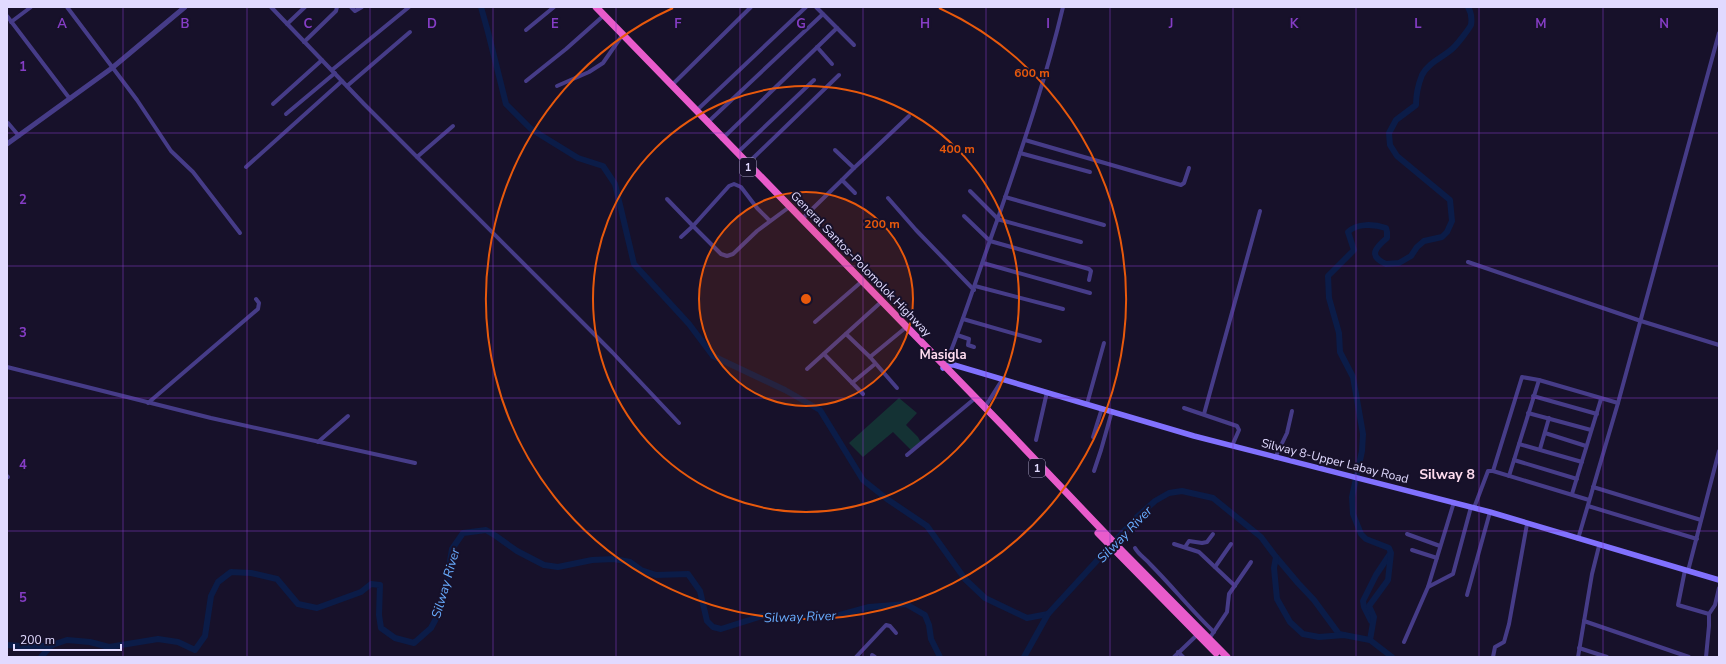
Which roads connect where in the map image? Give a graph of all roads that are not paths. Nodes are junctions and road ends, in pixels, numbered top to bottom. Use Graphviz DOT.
graph roads {
  1 [pos="31,7"];
  2 [pos="67,7"];
  3 [pos="185,7"];
  4 [pos="271,7"];
  5 [pos="305,7"];
  6 [pos="337,7"];
  7 [pos="350,7"];
  8 [pos="362,7"];
  9 [pos="409,7"];
  10 [pos="554,7"];
  11 [pos="592,7"];
  12 [pos="596,7"];
  13 [pos="751,7"];
  14 [pos="806,7"];
  15 [pos="816,7"];
  16 [pos="1063,7"];
  17 [pos="823,14"];
  18 [pos="7,16"];
  19 [pos="602,17"];
  20 [pos="11,22"];
  21 [pos="288,24"];
  22 [pos="837,28"];
  23 [pos="526,30"];
  24 [pos="410,32"];
  25 [pos="1719,33"];
  26 [pos="621,37"];
  27 [pos="304,42"];
  28 [pos="854,45"];
  29 [pos="817,47"];
  30 [pos="322,60"];
  31 [pos="832,64"];
  32 [pos="112,68"];
  33 [pos="333,72"];
  34 [pos="839,75"];
  35 [pos="814,80"];
  36 [pos="342,81"];
  37 [pos="526,81"];
  38 [pos="347,86"];
  39 [pos="557,86"];
  40 [pos="671,86"];
  41 [pos="70,99"];
  42 [pos="273,104"];
  43 [pos="695,112"];
  44 [pos="286,114"];
  45 [pos="909,116"];
  46 [pos="707,123"];
  47 [pos="8,124"];
  48 [pos="453,126"];
  49 [pos="19,136"];
  50 [pos="722,139"];
  51 [pos="1025,140"];
  52 [pos="7,144"];
  53 [pos="836,150"];
  54 [pos="1020,153"];
  55 [pos="736,154"];
  56 [pos="417,157"];
  57 [pos="748,163"];
  58 [pos="246,168"];
  59 [pos="854,168"];
  60 [pos="1189,168"];
  61 [pos="1090,172"];
  62 [pos="842,180"];
  63 [pos="970,191"];
  64 [pos="855,193"];
  65 [pos="1005,197"];
  66 [pos="667,198"];
  67 [pos="888,198"];
  68 [pos="788,208"];
  69 [pos="1260,211"];
  70 [pos="964,216"];
  71 [pos="997,218"];
  72 [pos="802,219"];
  73 [pos="770,221"];
  74 [pos="1104,225"];
  75 [pos="693,226"];
  76 [pos="240,233"];
  77 [pos="681,237"];
  78 [pos="990,241"];
  79 [pos="1081,242"];
  80 [pos="1468,262"];
  81 [pos="983,264"];
  82 [pos="1089,280"];
  83 [pos="860,283"];
  84 [pos="974,288"];
  85 [pos="1090,293"];
  86 [pos="256,299"];
  87 [pos="880,303"];
  88 [pos="1063,309"];
  89 [pos="963,319"];
  90 [pos="1641,321"];
  91 [pos="815,322"];
  92 [pos="904,329"];
  93 [pos="846,334"];
  94 [pos="957,335"];
  95 [pos="1040,341"];
  96 [pos="1104,343"];
  97 [pos="1719,344"];
  98 [pos="974,347"];
  99 [pos="824,354"];
  100 [pos="870,357"];
  101 [pos="875,364"];
  102 [pos="7,367"];
  103 [pos="944,367"];
  104 [pos="807,369"];
  105 [pos="1002,380"];
  106 [pos="1539,380"];
  107 [pos="852,383"];
  108 [pos="897,388"];
  109 [pos="1047,392"];
  110 [pos="863,394"];
  111 [pos="1533,396"];
  112 [pos="1601,399"];
  113 [pos="973,400"];
  114 [pos="148,403"];
  115 [pos="1618,403"];
  116 [pos="1087,404"];
  117 [pos="984,407"];
  118 [pos="1102,408"];
  119 [pos="1184,408"];
  120 [pos="1112,411"];
  121 [pos="1292,411"];
  122 [pos="1528,413"];
  123 [pos="1204,414"];
  124 [pos="1596,414"];
  125 [pos="348,416"];
  126 [pos="1549,418"];
  127 [pos="679,423"];
  128 [pos="1591,430"];
  129 [pos="1545,433"];
  130 [pos="1093,437"];
  131 [pos="1036,440"];
  132 [pos="318,442"];
  133 [pos="1519,444"];
  134 [pos="1232,446"];
  135 [pos="1586,446"];
  136 [pos="1540,449"];
  137 [pos="1719,451"];
  138 [pos="907,455"];
  139 [pos="1275,458"];
  140 [pos="1514,460"];
  141 [pos="1582,462"];
  142 [pos="415,464"];
  143 [pos="1094,471"];
  144 [pos="1493,471"];
  145 [pos="1509,476"];
  146 [pos="1577,479"];
  147 [pos="1593,487"];
  148 [pos="1572,494"];
  149 [pos="1589,500"];
  150 [pos="1454,502"];
  151 [pos="1588,506"];
  152 [pos="1473,508"];
  153 [pos="1490,512"];
  154 [pos="1701,520"];
  155 [pos="1527,524"];
  156 [pos="1103,534"];
  157 [pos="1213,534"];
  158 [pos="1407,534"];
  159 [pos="1578,539"];
  160 [pos="1697,539"];
  161 [pos="1174,544"];
  162 [pos="1231,544"];
  163 [pos="1440,546"];
  164 [pos="1599,546"];
  165 [pos="1185,547"];
  166 [pos="1135,548"];
  167 [pos="1412,550"];
  168 [pos="1120,552"];
  169 [pos="1437,558"];
  170 [pos="1251,562"];
  171 [pos="1215,567"];
  172 [pos="1686,571"];
  173 [pos="1719,580"];
  174 [pos="1235,586"];
  175 [pos="1428,587"];
  176 [pos="1719,588"];
  177 [pos="1468,594"];
  178 [pos="1709,614"];
  179 [pos="1584,621"];
  180 [pos="1214,632"];
  181 [pos="896,633"];
  182 [pos="1197,635"];
  183 [pos="1209,639"];
  184 [pos="1404,642"];
  185 [pos="1579,648"];
  186 [pos="1178,652"];
  187 [pos="856,657"];
  188 [pos="1174,657"];
  189 [pos="1183,657"];
  190 [pos="1220,657"];
  191 [pos="1227,657"];
  192 [pos="1493,657"];
  193 [pos="1578,657"];
  194 [pos="1607,657"];
  195 [pos="1689,657"];
  196 [pos="1706,657"];
  1 -- 20 [label="street"];
  2 -- 32 [label="street"];
  3 -- 32 [label="street"];
  4 -- 21 [label="street"];
  5 -- 21 [label="street"];
  6 -- 27 [label="street"];
  7 -- 8 [label="street"];
  9 -- 33 [label="street"];
  10 -- 23 [label="street"];
  11 -- 19 [label="highway, 1"];
  12 -- 40 [label="highway, 1"];
  13 -- 40 [label="street"];
  14 -- 43 [label="street"];
  15 -- 17 [label="street"];
  16 -- 51 [label="street"];
  17 -- 22 [label="street"];
  17 -- 46 [label="street"];
  18 -- 20 [label="street"];
  19 -- 26 [label="highway, 1"];
  19 -- 37 [label="street"];
  20 -- 41 [label="street"];
  21 -- 27 [label="street"];
  22 -- 28 [label="street"];
  22 -- 29 [label="street"];
  24 -- 38 [label="street"];
  25 -- 90 [label="street"];
  26 -- 39 [label="street"];
  26 -- 40 [label="highway, 1"];
  27 -- 30 [label="street"];
  29 -- 31 [label="street"];
  29 -- 50 [label="street"];
  30 -- 33 [label="street"];
  30 -- 42 [label="street"];
  32 -- 41 [label="street"];
  32 -- 76 [label="street"];
  33 -- 36 [label="street"];
  33 -- 44 [label="street"];
  34 -- 57 [label="street"];
  35 -- 55 [label="street"];
  36 -- 38 [label="street"];
  36 -- 58 [label="street"];
  38 -- 56 [label="street"];
  40 -- 43 [label="highway, 1"];
  41 -- 49 [label="street"];
  43 -- 46 [label="highway, 1"];
  45 -- 59 [label="street"];
  46 -- 50 [label="highway, 1"];
  47 -- 49 [label="street"];
  48 -- 56 [label="street"];
  49 -- 52 [label="street"];
  50 -- 55 [label="highway, 1"];
  51 -- 54 [label="street"];
  51 -- 60 [label="street"];
  53 -- 59 [label="street"];
  54 -- 61 [label="street"];
  54 -- 65 [label="street"];
  55 -- 57 [label="highway, General Santos-Polomolok Highway / 1"];
  55 -- 68 [label="highway, 1"];
  56 -- 127 [label="street"];
  57 -- 72 [label="highway, General Santos-Polomolok Highway / 1"];
  59 -- 62 [label="street"];
  62 -- 64 [label="street"];
  62 -- 72 [label="street"];
  63 -- 71 [label="street"];
  65 -- 71 [label="street"];
  65 -- 74 [label="street"];
  66 -- 75 [label="street"];
  67 -- 84 [label="street"];
  68 -- 73 [label="street"];
  68 -- 83 [label="highway, 1"];
  69 -- 123 [label="street"];
  70 -- 78 [label="street"];
  71 -- 78 [label="street"];
  71 -- 79 [label="street"];
  72 -- 103 [label="highway, General Santos-Polomolok Highway / 1"];
  73 -- 75 [label="street"];
  73 -- 75 [label="street"];
  75 -- 77 [label="street"];
  78 -- 81 [label="street"];
  78 -- 82 [label="street"];
  80 -- 90 [label="street"];
  81 -- 84 [label="street"];
  81 -- 85 [label="street"];
  83 -- 87 [label="highway, 1"];
  83 -- 91 [label="street"];
  84 -- 88 [label="street"];
  84 -- 89 [label="street"];
  86 -- 114 [label="street"];
  87 -- 92 [label="highway, 1"];
  87 -- 93 [label="street"];
  89 -- 94 [label="street"];
  89 -- 95 [label="street"];
  90 -- 97 [label="street"];
  90 -- 115 [label="street"];
  92 -- 100 [label="street"];
  92 -- 103 [label="highway, 1"];
  93 -- 99 [label="street"];
  93 -- 100 [label="street"];
  94 -- 98 [label="street"];
  94 -- 103 [label="street"];
  96 -- 116 [label="street"];
  99 -- 104 [label="street"];
  99 -- 107 [label="street"];
  100 -- 101 [label="street"];
  101 -- 107 [label="street"];
  101 -- 108 [label="street"];
  102 -- 114 [label="street"];
  103 -- 105 [label="main road, Silway 8-Upper Labay Road"];
  103 -- 113 [label="highway, 1"];
  103 -- 117 [label="highway, General Santos-Polomolok Highway / 1"];
  105 -- 109 [label="main road, Silway 8-Upper Labay Road"];
  105 -- 117 [label="street"];
  106 -- 111 [label="street"];
  106 -- 112 [label="street"];
  106 -- 144 [label="street"];
  107 -- 110 [label="street"];
  109 -- 116 [label="main road, Silway 8-Upper Labay Road"];
  109 -- 131 [label="street"];
  111 -- 122 [label="street"];
  111 -- 124 [label="street"];
  112 -- 115 [label="street"];
  112 -- 124 [label="street"];
  113 -- 138 [label="street"];
  113 -- 156 [label="highway, 1"];
  114 -- 132 [label="street"];
  115 -- 147 [label="street"];
  116 -- 118 [label="main road, Silway 8-Upper Labay Road"];
  117 -- 156 [label="highway, General Santos-Polomolok Highway / 1"];
  118 -- 120 [label="main road, Silway 8-Upper Labay Road"];
  118 -- 130 [label="street"];
  119 -- 123 [label="street"];
  120 -- 134 [label="main road, Silway 8-Upper Labay Road"];
  120 -- 143 [label="street"];
  121 -- 139 [label="street"];
  122 -- 126 [label="street"];
  122 -- 133 [label="street"];
  123 -- 134 [label="street"];
  124 -- 128 [label="street"];
  125 -- 132 [label="street"];
  126 -- 128 [label="street"];
  126 -- 129 [label="street"];
  128 -- 135 [label="street"];
  129 -- 135 [label="street"];
  129 -- 136 [label="street"];
  132 -- 142 [label="street"];
  133 -- 136 [label="street"];
  133 -- 140 [label="street"];
  134 -- 139 [label="main road, Silway 8-Upper Labay Road"];
  135 -- 141 [label="street"];
  136 -- 141 [label="street"];
  137 -- 154 [label="street"];
  139 -- 150 [label="main road, Silway 8-Upper Labay Road"];
  140 -- 145 [label="street"];
  140 -- 146 [label="street"];
  141 -- 146 [label="street"];
  144 -- 145 [label="street"];
  144 -- 152 [label="street"];
  145 -- 148 [label="street"];
  146 -- 148 [label="street"];
  147 -- 149 [label="street"];
  147 -- 154 [label="street"];
  148 -- 149 [label="street"];
  149 -- 151 [label="street"];
  150 -- 152 [label="main road, Silway 8-Upper Labay Road"];
  150 -- 163 [label="street"];
  151 -- 159 [label="street"];
  151 -- 160 [label="street"];
  152 -- 153 [label="main road, Silway 8-Upper Labay Road"];
  152 -- 175 [label="street"];
  153 -- 155 [label="main road, Silway 8-Upper Labay Road"];
  153 -- 177 [label="street"];
  154 -- 160 [label="street"];
  155 -- 159 [label="main road, Silway 8-Upper Labay Road"];
  155 -- 192 [label="street"];
  156 -- 168 [label="highway, 1"];
  157 -- 165 [label="street"];
  158 -- 163 [label="street"];
  159 -- 164 [label="main road, Silway 8-Upper Labay Road"];
  160 -- 172 [label="street"];
  161 -- 165 [label="street"];
  162 -- 171 [label="street"];
  163 -- 169 [label="street"];
  164 -- 172 [label="main road, Silway 8-Upper Labay Road"];
  164 -- 179 [label="street"];
  165 -- 171 [label="street"];
  166 -- 180 [label="street"];
  167 -- 169 [label="street"];
  168 -- 182 [label="highway, 1"];
  168 -- 183 [label="highway, 1"];
  169 -- 175 [label="street"];
  170 -- 174 [label="street"];
  171 -- 174 [label="street"];
  172 -- 173 [label="main road, Silway 8-Upper Labay Road"];
  172 -- 178 [label="street"];
  174 -- 180 [label="street"];
  175 -- 184 [label="street"];
  176 -- 178 [label="street"];
  178 -- 196 [label="street"];
  179 -- 185 [label="street"];
  179 -- 195 [label="street"];
  180 -- 183 [label="street"];
  181 -- 187 [label="street"];
  182 -- 186 [label="street"];
  182 -- 190 [label="highway, 1"];
  183 -- 191 [label="highway, 1"];
  185 -- 193 [label="street"];
  185 -- 194 [label="street"];
  186 -- 188 [label="street"];
  186 -- 189 [label="street"];
}
